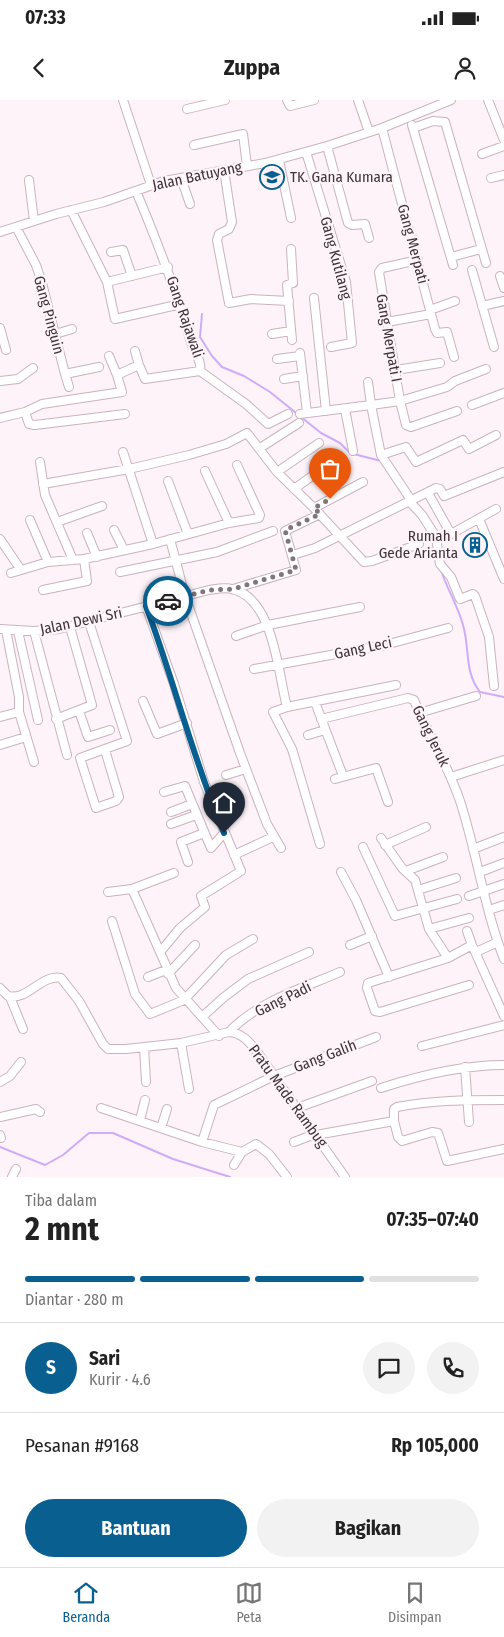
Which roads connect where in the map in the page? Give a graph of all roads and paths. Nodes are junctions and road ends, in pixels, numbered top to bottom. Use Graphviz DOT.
graph roads {
  1 [pos="123,100"];
  2 [pos="224,100"];
  3 [pos="287,100"];
  4 [pos="314,100"];
  5 [pos="358,100"];
  6 [pos="451,100"];
  7 [pos="488,100"];
  8 [pos="186,109"];
  9 [pos="410,117"];
  10 [pos="500,121"];
  11 [pos="382,128"];
  12 [pos="413,128"];
  13 [pos="369,132"];
  14 [pos="504,140"];
  15 [pos="194,145"];
  16 [pos="327,146"];
  17 [pos="504,146"];
  18 [pos="306,152"];
  19 [pos="482,154"];
  20 [pos="279,160"];
  21 [pos="247,166"];
  22 [pos="224,170"];
  23 [pos="504,175"];
  24 [pos="181,178"];
  25 [pos="491,178"];
  26 [pos="28,180"];
  27 [pos="151,185"];
  28 [pos="136,191"];
  29 [pos="190,204"];
  30 [pos="71,210"];
  31 [pos="291,218"];
  32 [pos="34,221"];
  33 [pos="16,227"];
  34 [pos="0,232"];
  35 [pos="369,238"];
  36 [pos="291,249"];
  37 [pos="481,249"];
  38 [pos="111,252"];
  39 [pos="418,260"];
  40 [pos="486,263"];
  41 [pos="168,267"];
  42 [pos="472,270"];
  43 [pos="132,276"];
  44 [pos="500,276"];
  45 [pos="106,282"];
  46 [pos="504,288"];
  47 [pos="314,298"];
  48 [pos="289,301"];
  49 [pos="455,301"];
  50 [pos="504,301"];
  51 [pos="181,304"];
  52 [pos="482,306"];
  53 [pos="430,312"];
  54 [pos="387,322"];
  55 [pos="0,328"];
  56 [pos="72,329"];
  57 [pos="291,331"];
  58 [pos="55,334"];
  59 [pos="272,334"];
  60 [pos="292,340"];
  61 [pos="494,346"];
  62 [pos="331,347"];
  63 [pos="6,350"];
  64 [pos="135,351"];
  65 [pos="109,356"];
  66 [pos="454,357"];
  67 [pos="277,360"];
  68 [pos="440,363"];
  69 [pos="139,366"];
  70 [pos="98,367"];
  71 [pos="33,368"];
  72 [pos="396,370"];
  73 [pos="486,370"];
  74 [pos="200,371"];
  75 [pos="66,374"];
  76 [pos="118,374"];
  77 [pos="303,376"];
  78 [pos="284,379"];
  79 [pos="0,381"];
  80 [pos="368,382"];
  81 [pos="69,387"];
  82 [pos="504,393"];
  83 [pos="400,401"];
  84 [pos="371,405"];
  85 [pos="472,405"];
  86 [pos="345,409"];
  87 [pos="326,411"];
  88 [pos="456,411"];
  89 [pos="25,412"];
  90 [pos="125,414"];
  91 [pos="288,414"];
  92 [pos="0,418"];
  93 [pos="299,423"];
  94 [pos="496,435"];
  95 [pos="319,443"];
  96 [pos="260,448"];
  97 [pos="353,451"];
  98 [pos="123,452"];
  99 [pos="381,455"];
  100 [pos="333,461"];
  101 [pos="40,462"];
  102 [pos="238,465"];
  103 [pos="129,469"];
  104 [pos="205,472"];
  105 [pos="277,472"];
  106 [pos="504,472"];
  107 [pos="168,481"];
  108 [pos="364,482"];
  109 [pos="43,484"];
  110 [pos="294,489"];
  111 [pos="428,493"];
  112 [pos="410,501"];
  113 [pos="102,506"];
  114 [pos="496,509"];
  115 [pos="317,511"];
  116 [pos="479,519"];
  117 [pos="30,520"];
  118 [pos="57,522"];
  119 [pos="229,523"];
  120 [pos="114,530"];
  121 [pos="274,531"];
  122 [pos="87,533"];
  123 [pos="188,534"];
  124 [pos="341,536"];
  125 [pos="0,539"];
  126 [pos="170,539"];
  127 [pos="153,544"];
  128 [pos="419,544"];
  129 [pos="124,550"];
  130 [pos="293,555"];
  131 [pos="97,556"];
  132 [pos="73,560"];
  133 [pos="84,560"];
  134 [pos="177,561"];
  135 [pos="48,562"];
  136 [pos="21,570"];
  137 [pos="120,572"];
  138 [pos="11,573"];
  139 [pos="504,579"];
  140 [pos="233,589"];
  141 [pos="43,590"];
  142 [pos="185,596"];
  143 [pos="146,606"];
  144 [pos="360,607"];
  145 [pos="89,622"];
  146 [pos="268,625"];
  147 [pos="70,627"];
  148 [pos="448,628"];
  149 [pos="2,629"];
  150 [pos="18,631"];
  151 [pos="34,632"];
  152 [pos="236,636"];
  153 [pos="278,664"];
  154 [pos="254,669"];
  155 [pos="396,684"];
  156 [pos="494,686"];
  157 [pos="476,696"];
  158 [pos="144,701"];
  159 [pos="315,702"];
  160 [pos="287,707"];
  161 [pos="79,711"];
  162 [pos="19,712"];
  163 [pos="419,713"];
  164 [pos="0,717"];
  165 [pos="56,719"];
  166 [pos="321,719"];
  167 [pos="38,720"];
  168 [pos="186,723"];
  169 [pos="110,730"];
  170 [pos="325,730"];
  171 [pos="308,736"];
  172 [pos="26,737"];
  173 [pos="0,745"];
  174 [pos="105,750"];
  175 [pos="67,755"];
  176 [pos="504,760"];
  177 [pos="34,762"];
  178 [pos="246,769"];
  179 [pos="226,775"];
  180 [pos="451,777"];
  181 [pos="164,792"];
  182 [pos="388,802"];
  183 [pos="192,804"];
  184 [pos="171,812"];
  185 [pos="196,815"];
  186 [pos="171,824"];
  187 [pos="426,827"];
  188 [pos="204,833"];
  189 [pos="224,833"];
  190 [pos="273,837"];
  191 [pos="504,837"];
  192 [pos="320,844"];
  193 [pos="363,847"];
  194 [pos="281,848"];
  195 [pos="474,849"];
  196 [pos="234,855"];
  197 [pos="442,857"];
  198 [pos="188,862"];
  199 [pos="504,863"];
  200 [pos="406,871"];
  201 [pos="341,872"];
  202 [pos="480,872"];
  203 [pos="174,873"];
  204 [pos="456,878"];
  205 [pos="504,884"];
  206 [pos="132,889"];
  207 [pos="418,890"];
  208 [pos="484,891"];
  209 [pos="108,892"];
  210 [pos="469,896"];
  211 [pos="457,899"];
  212 [pos="504,905"];
  213 [pos="423,909"];
  214 [pos="489,910"];
  215 [pos="469,918"];
  216 [pos="112,921"];
  217 [pos="429,929"];
  218 [pos="467,931"];
  219 [pos="504,932"];
  220 [pos="372,936"];
  221 [pos="253,939"];
  222 [pos="497,939"];
  223 [pos="195,945"];
  224 [pos="350,945"];
  225 [pos="474,948"];
  226 [pos="161,951"];
  227 [pos="309,952"];
  228 [pos="448,958"];
  229 [pos="504,959"];
  230 [pos="167,972"];
  231 [pos="340,972"];
  232 [pos="148,977"];
  233 [pos="389,977"];
  234 [pos="469,985"];
  235 [pos="0,988"];
  236 [pos="10,997"];
  237 [pos="184,1000"];
  238 [pos="504,1016"];
  239 [pos="202,1017"];
  240 [pos="504,1025"];
  241 [pos="23,1029"];
  242 [pos="229,1032"];
  243 [pos="219,1036"];
  244 [pos="376,1036"];
  245 [pos="181,1043"];
  246 [pos="422,1046"];
  247 [pos="144,1047"];
  248 [pos="21,1062"];
  249 [pos="504,1065"];
  250 [pos="465,1067"];
  251 [pos="274,1076"];
  252 [pos="372,1081"];
  253 [pos="0,1082"];
  254 [pos="146,1082"];
  255 [pos="381,1088"];
  256 [pos="189,1089"];
  257 [pos="468,1099"];
  258 [pos="145,1100"];
  259 [pos="504,1100"];
  260 [pos="102,1108"];
  261 [pos="297,1108"];
  262 [pos="167,1110"];
  263 [pos="40,1112"];
  264 [pos="0,1117"];
  265 [pos="140,1120"];
  266 [pos="394,1122"];
  267 [pos="469,1122"];
  268 [pos="161,1128"];
  269 [pos="315,1135"];
  270 [pos="202,1142"];
  271 [pos="294,1142"];
  272 [pos="504,1149"];
  273 [pos="242,1152"];
  274 [pos="234,1165"];
  275 [pos="16,1169"];
  276 [pos="12,1177"];
  277 [pos="287,1177"];
  278 [pos="345,1177"];
  1 -- 27 [label="street"];
  2 -- 8 [label="street"];
  3 -- 4 [label="street"];
  5 -- 13 [label="street"];
  6 -- 9 [label="street, Jalan Batuyang"];
  7 -- 10 [label="street"];
  9 -- 11 [label="street, Jalan Batuyang"];
  9 -- 12 [label="street"];
  10 -- 14 [label="street"];
  11 -- 13 [label="street, Jalan Batuyang"];
  11 -- 39 [label="street, Gang Merpati"];
  12 -- 37 [label="street"];
  12 -- 37 [label="street"];
  13 -- 16 [label="street, Jalan Batuyang"];
  15 -- 21 [label="street"];
  16 -- 18 [label="street, Jalan Batuyang"];
  16 -- 35 [label="street, Gang Kutilang"];
  17 -- 19 [label="street"];
  18 -- 20 [label="street, Jalan Batuyang"];
  18 -- 62 [label="street, Gang Kutilang"];
  20 -- 21 [label="street, Jalan Batuyang"];
  20 -- 31 [label="street"];
  21 -- 22 [label="street, Jalan Batuyang"];
  22 -- 24 [label="street, Jalan Batuyang"];
  22 -- 48 [label="street"];
  23 -- 25 [label="street"];
  24 -- 27 [label="street, Jalan Batuyang"];
  24 -- 29 [label="street"];
  26 -- 32 [label="street"];
  27 -- 28 [label="street, Jalan Batuyang"];
  28 -- 30 [label="street, Jalan Batuyang"];
  28 -- 41 [label="street, Gang Rajawali"];
  30 -- 32 [label="street, Jalan Batuyang"];
  30 -- 45 [label="street"];
  32 -- 33 [label="street, Jalan Batuyang"];
  33 -- 34 [label="street, Jalan Batuyang"];
  33 -- 58 [label="street, Gang Pinguin"];
  36 -- 48 [label="street"];
  37 -- 40 [label="street"];
  38 -- 43 [label="street"];
  39 -- 53 [label="street, Gang Merpati"];
  39 -- 54 [label="street, Gang Merpati I"];
  41 -- 43 [label="street"];
  41 -- 51 [label="street, Gang Rajawali"];
  42 -- 52 [label="street"];
  43 -- 45 [label="street"];
  44 -- 46 [label="street"];
  45 -- 51 [label="street"];
  47 -- 87 [label="street"];
  48 -- 57 [label="street"];
  49 -- 53 [label="street"];
  50 -- 52 [label="street"];
  51 -- 74 [label="street, Gang Rajawali"];
  52 -- 61 [label="street"];
  53 -- 54 [label="street"];
  53 -- 66 [label="street, Gang Merpati"];
  54 -- 72 [label="street, Gang Merpati I"];
  55 -- 63 [label="street"];
  56 -- 58 [label="street"];
  57 -- 59 [label="street"];
  57 -- 60 [label="street"];
  58 -- 75 [label="street, Gang Pinguin"];
  64 -- 69 [label="street"];
  65 -- 76 [label="street"];
  67 -- 77 [label="street"];
  68 -- 72 [label="street"];
  69 -- 74 [label="street"];
  69 -- 76 [label="street"];
  70 -- 75 [label="street, Gang Pinguin"];
  71 -- 79 [label="street"];
  72 -- 83 [label="street, Gang Merpati I"];
  73 -- 83 [label="street"];
  74 -- 91 [label="street, Gang Rajawali"];
  75 -- 81 [label="street"];
  76 -- 89 [label="street"];
  77 -- 78 [label="street"];
  77 -- 87 [label="street, Gang Merpati I"];
  80 -- 84 [label="street"];
  82 -- 85 [label="street"];
  83 -- 84 [label="street, Gang Merpati I"];
  83 -- 88 [label="street"];
  84 -- 86 [label="street, Gang Merpati I"];
  84 -- 99 [label="street"];
  86 -- 87 [label="street, Gang Merpati I"];
  86 -- 97 [label="street"];
  89 -- 90 [label="street"];
  89 -- 92 [label="street"];
  93 -- 96 [label="street"];
  94 -- 99 [label="street"];
  95 -- 105 [label="street"];
  96 -- 103 [label="street"];
  96 -- 105 [label="street"];
  98 -- 103 [label="street"];
  99 -- 112 [label="street"];
  100 -- 110 [label="street"];
  101 -- 109 [label="street"];
  102 -- 119 [label="street"];
  103 -- 109 [label="street"];
  103 -- 127 [label="street"];
  104 -- 119 [label="street"];
  105 -- 110 [label="street"];
  106 -- 111 [label="street"];
  107 -- 123 [label="street"];
  108 -- 115 [label="street"];
  109 -- 118 [label="street"];
  110 -- 115 [label="street"];
  111 -- 112 [label="street"];
  111 -- 116 [label="street"];
  112 -- 124 [label="street"];
  112 -- 156 [label="street"];
  113 -- 118 [label="street"];
  114 -- 116 [label="street"];
  115 -- 124 [label="street"];
  115 -- 130 [label="street"];
  116 -- 139 [label="street"];
  117 -- 135 [label="street"];
  118 -- 132 [label="street"];
  119 -- 123 [label="street"];
  120 -- 129 [label="street"];
  121 -- 134 [label="street"];
  122 -- 131 [label="street"];
  123 -- 126 [label="street"];
  124 -- 128 [label="street"];
  124 -- 130 [label="street"];
  125 -- 136 [label="street"];
  126 -- 127 [label="street"];
  126 -- 134 [label="street"];
  127 -- 129 [label="street"];
  129 -- 131 [label="street"];
  130 -- 140 [label="street, Jalan Dewi Sri"];
  131 -- 133 [label="street"];
  132 -- 133 [label="street"];
  132 -- 135 [label="street"];
  133 -- 141 [label="street"];
  134 -- 137 [label="street"];
  134 -- 142 [label="street"];
  135 -- 136 [label="street"];
  136 -- 138 [label="street"];
  140 -- 142 [label="street, Jalan Dewi Sri"];
  140 -- 146 [label="street"];
  142 -- 143 [label="street, Jalan Dewi Sri"];
  142 -- 178 [label="street"];
  143 -- 145 [label="street, Jalan Dewi Sri"];
  143 -- 168 [label="street"];
  144 -- 146 [label="street"];
  145 -- 147 [label="street, Jalan Dewi Sri"];
  145 -- 174 [label="street"];
  146 -- 152 [label="street"];
  146 -- 153 [label="street"];
  147 -- 151 [label="street, Jalan Dewi Sri"];
  147 -- 161 [label="street"];
  148 -- 153 [label="street, Gang Leci"];
  149 -- 150 [label="street, Jalan Dewi Sri"];
  149 -- 162 [label="street"];
  150 -- 151 [label="street, Jalan Dewi Sri"];
  150 -- 167 [label="street"];
  151 -- 165 [label="street"];
  153 -- 154 [label="street, Gang Leci"];
  153 -- 160 [label="street"];
  155 -- 159 [label="street"];
  157 -- 163 [label="street"];
  158 -- 168 [label="street"];
  159 -- 160 [label="street"];
  159 -- 166 [label="street"];
  160 -- 192 [label="street"];
  161 -- 165 [label="street"];
  161 -- 169 [label="street"];
  162 -- 164 [label="street"];
  162 -- 172 [label="street"];
  163 -- 166 [label="street, Gang Jeruk"];
  163 -- 180 [label="street, Gang Jeruk"];
  165 -- 175 [label="street"];
  166 -- 170 [label="street"];
  168 -- 189 [label="street"];
  170 -- 171 [label="street"];
  170 -- 182 [label="street"];
  172 -- 173 [label="street"];
  172 -- 177 [label="street"];
  174 -- 174 [label="street"];
  176 -- 180 [label="street"];
  178 -- 179 [label="street"];
  178 -- 190 [label="street"];
  180 -- 195 [label="street, Gang Jeruk"];
  181 -- 183 [label="street"];
  183 -- 184 [label="street"];
  183 -- 185 [label="street"];
  185 -- 186 [label="street"];
  185 -- 188 [label="street"];
  187 -- 200 [label="street"];
  188 -- 189 [label="street"];
  188 -- 198 [label="street"];
  189 -- 196 [label="street"];
  190 -- 194 [label="street"];
  190 -- 196 [label="street"];
  191 -- 195 [label="street"];
  193 -- 213 [label="street"];
  195 -- 202 [label="street, Gang Jeruk"];
  196 -- 226 [label="street"];
  197 -- 200 [label="street"];
  199 -- 202 [label="street"];
  200 -- 207 [label="street"];
  201 -- 220 [label="street"];
  202 -- 208 [label="street, Gang Jeruk"];
  203 -- 206 [label="street"];
  204 -- 207 [label="street"];
  205 -- 208 [label="street"];
  206 -- 209 [label="street"];
  206 -- 226 [label="street"];
  207 -- 213 [label="street"];
  208 -- 210 [label="street"];
  208 -- 214 [label="street, Gang Jeruk"];
  211 -- 213 [label="street"];
  212 -- 214 [label="street"];
  213 -- 217 [label="street"];
  214 -- 222 [label="street, Gang Jeruk"];
  215 -- 217 [label="street"];
  216 -- 237 [label="street"];
  217 -- 228 [label="street"];
  218 -- 225 [label="street"];
  219 -- 222 [label="street"];
  220 -- 224 [label="street"];
  220 -- 233 [label="street"];
  221 -- 237 [label="street"];
  222 -- 225 [label="street"];
  222 -- 229 [label="street, Gang Jeruk"];
  223 -- 230 [label="street"];
  225 -- 228 [label="street"];
  225 -- 238 [label="street"];
  226 -- 230 [label="street"];
  227 -- 239 [label="street"];
  228 -- 233 [label="street"];
  230 -- 232 [label="street"];
  230 -- 237 [label="street"];
  231 -- 242 [label="street, Gang Padi"];
  233 -- 234 [label="street"];
  235 -- 236 [label="street"];
  236 -- 241 [label="street"];
  236 -- 247 [label="street"];
  237 -- 239 [label="street"];
  239 -- 243 [label="street"];
  240 -- 246 [label="street"];
  242 -- 243 [label="street"];
  242 -- 251 [label="street, Pratu Made Rambug"];
  243 -- 245 [label="street"];
  244 -- 251 [label="street, Gang Galih"];
  245 -- 247 [label="street"];
  245 -- 256 [label="street"];
  247 -- 254 [label="street"];
  248 -- 253 [label="street"];
  249 -- 250 [label="street"];
  250 -- 255 [label="street"];
  250 -- 257 [label="street"];
  251 -- 261 [label="street, Pratu Made Rambug"];
  251 -- 270 [label="street, Gang Galih"];
  252 -- 261 [label="street"];
  257 -- 259 [label="street"];
  257 -- 266 [label="street"];
  257 -- 267 [label="street"];
  258 -- 265 [label="street"];
  260 -- 265 [label="street"];
  261 -- 269 [label="street, Pratu Made Rambug"];
  262 -- 268 [label="street"];
  263 -- 264 [label="street"];
  265 -- 268 [label="street"];
  266 -- 269 [label="street"];
  266 -- 272 [label="street"];
  268 -- 270 [label="street"];
  269 -- 271 [label="street"];
  269 -- 278 [label="street, Pratu Made Rambug"];
  270 -- 273 [label="street"];
  273 -- 274 [label="street"];
  273 -- 277 [label="street"];
  275 -- 276 [label="street"];
}
